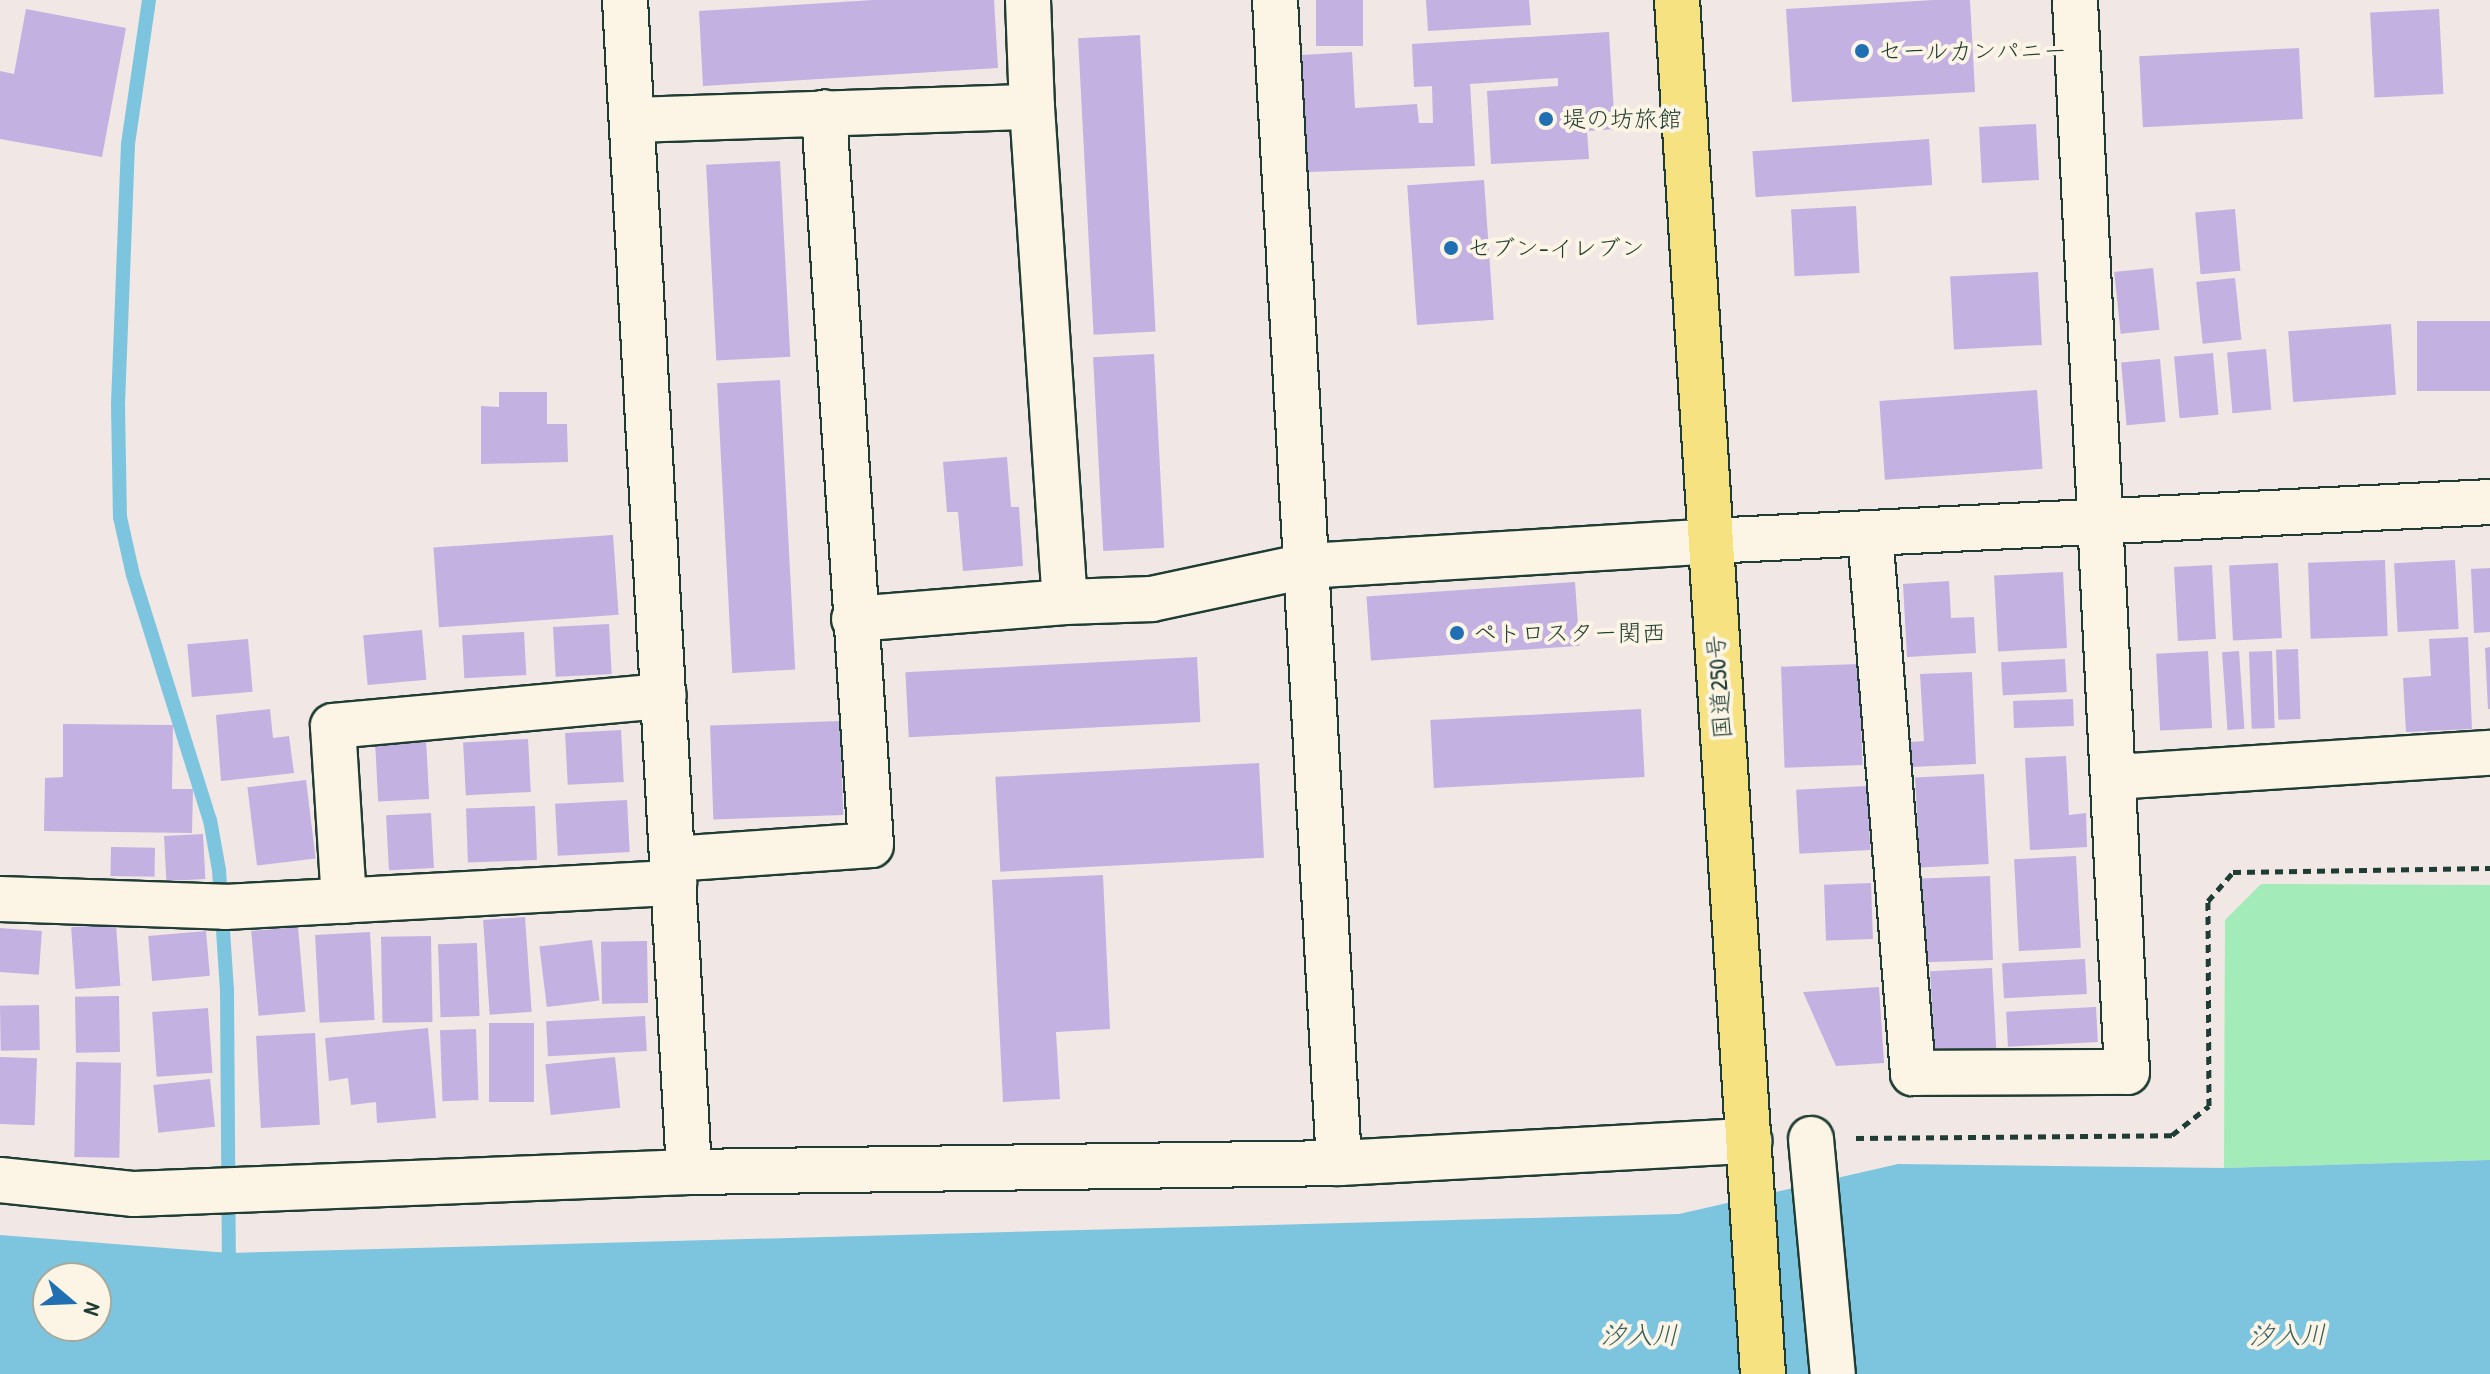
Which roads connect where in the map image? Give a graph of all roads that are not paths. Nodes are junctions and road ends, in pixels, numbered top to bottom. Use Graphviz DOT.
graph roads {
  1 [pos="625,0"];
  2 [pos="1028,0"];
  3 [pos="1275,0"];
  4 [pos="1677,0"];
  5 [pos="2075,0"];
  6 [pos="1032,107"];
  7 [pos="824,113"];
  8 [pos="633,120"];
  9 [pos="2490,502"];
  10 [pos="2103,521"];
  11 [pos="1870,533"];
  12 [pos="1710,541"];
  13 [pos="1306,566"];
  14 [pos="1065,602"];
  15 [pos="854,619"];
  16 [pos="664,696"];
  17 [pos="2490,753"];
  18 [pos="2115,777"];
  19 [pos="674,871"];
  20 [pos="0,899"];
  21 [pos="344,901"];
  22 [pos="1811,1139"];
  23 [pos="1749,1141"];
  24 [pos="1339,1163"];
  25 [pos="689,1172"];
  26 [pos="0,1180"];
  27 [pos="1763,1374"];
  28 [pos="1833,1374"];
  1 -- 8 [label="street"];
  2 -- 6 [label="street"];
  3 -- 13 [label="street"];
  4 -- 12 [label="highway, 国道250号"];
  5 -- 10 [label="street"];
  6 -- 7 [label="street"];
  6 -- 14 [label="street"];
  7 -- 8 [label="street"];
  7 -- 15 [label="street"];
  8 -- 16 [label="street"];
  9 -- 10 [label="street"];
  10 -- 11 [label="street"];
  10 -- 18 [label="street"];
  11 -- 12 [label="street"];
  11 -- 18 [label="street"];
  12 -- 13 [label="street"];
  12 -- 23 [label="highway, 国道250号"];
  13 -- 14 [label="street"];
  13 -- 24 [label="street"];
  14 -- 15 [label="street"];
  15 -- 19 [label="street"];
  16 -- 19 [label="street"];
  16 -- 21 [label="street"];
  17 -- 18 [label="street"];
  19 -- 21 [label="street"];
  19 -- 25 [label="street"];
  20 -- 21 [label="street"];
  22 -- 28 [label="street"];
  23 -- 24 [label="street"];
  23 -- 27 [label="highway, 国道250号"];
  24 -- 25 [label="street"];
  25 -- 26 [label="street"];
}
